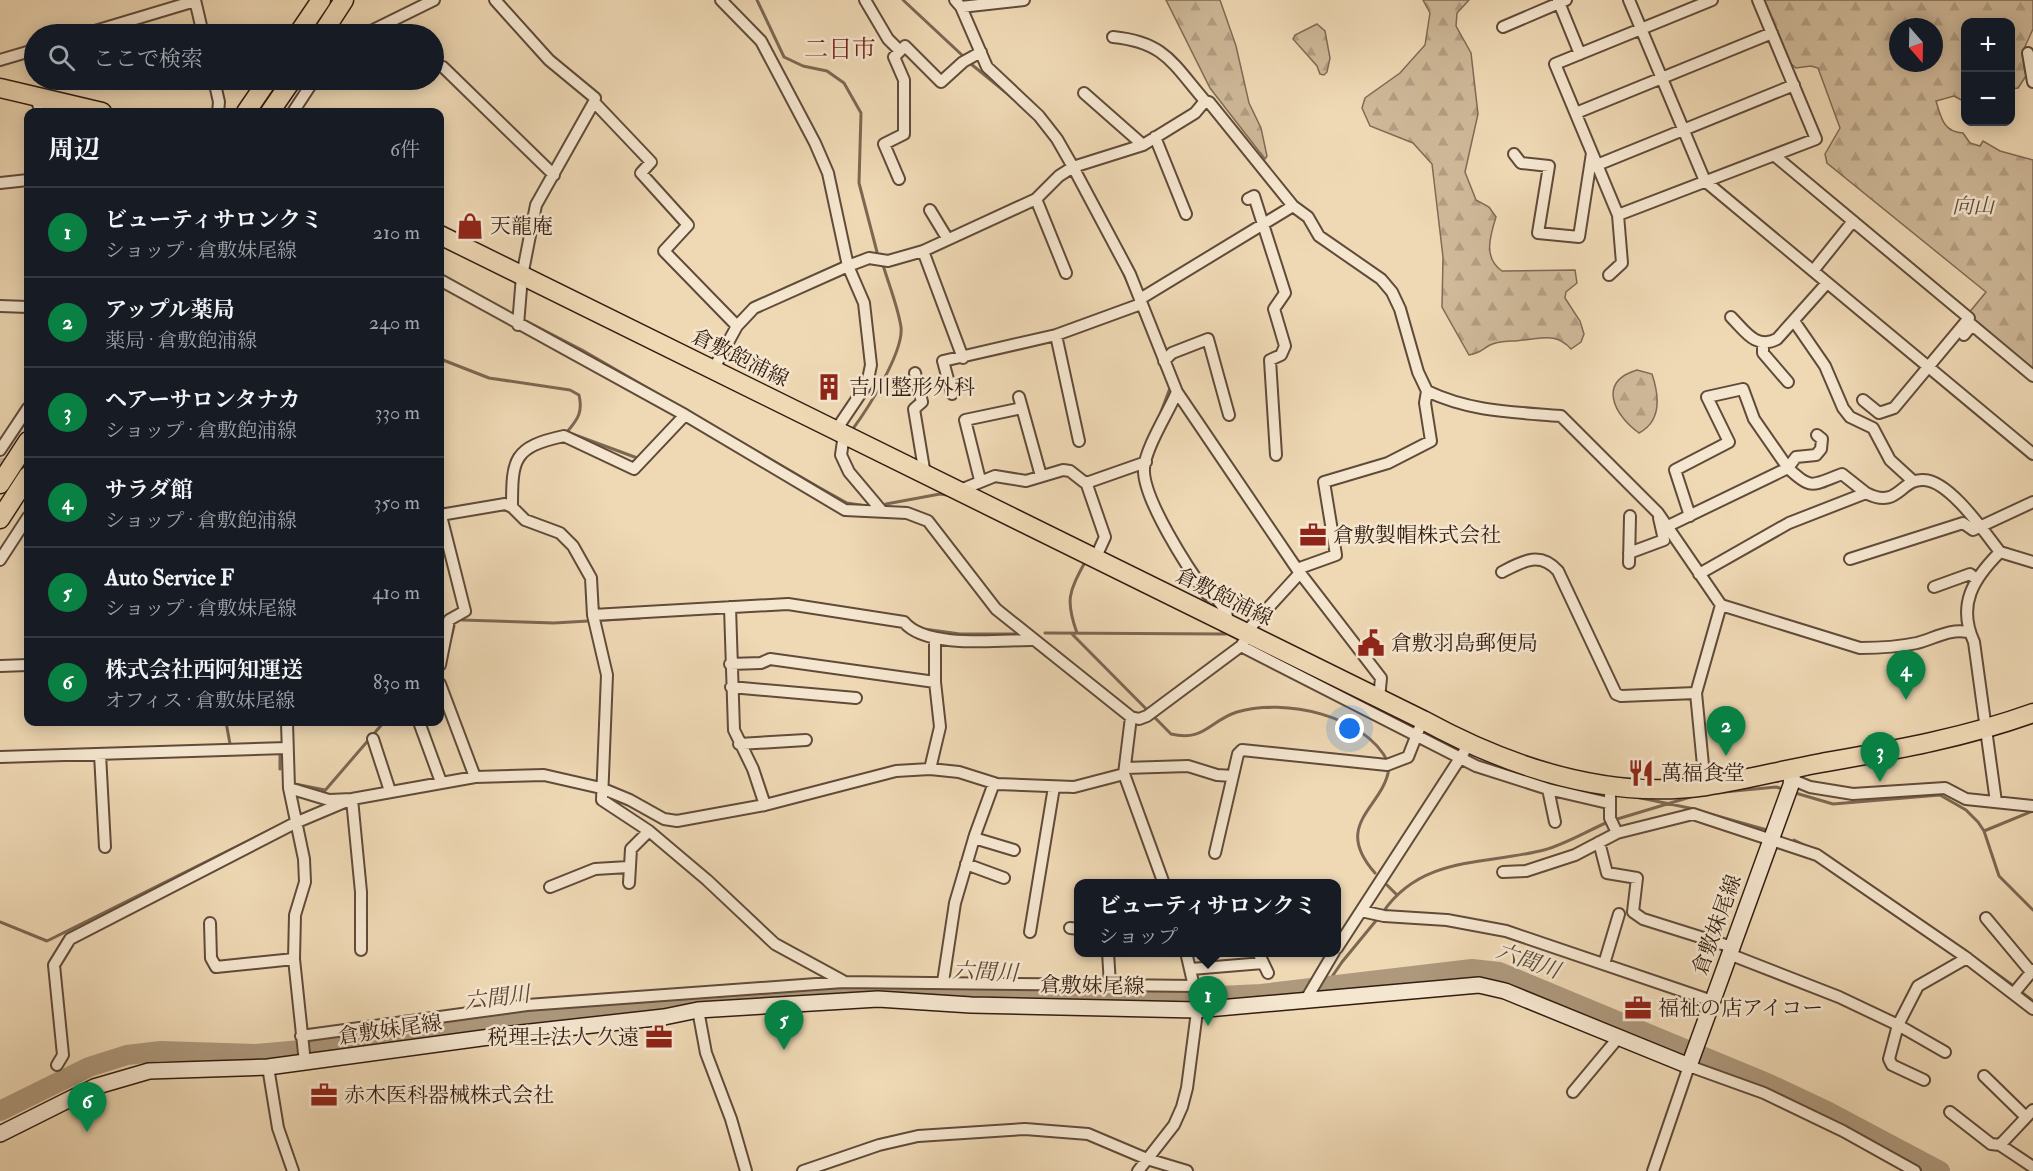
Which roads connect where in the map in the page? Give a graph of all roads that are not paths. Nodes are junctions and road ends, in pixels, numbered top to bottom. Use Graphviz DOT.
graph roads {
  1 [pos="321,0"];
  2 [pos="344,0"];
  3 [pos="434,0"];
  4 [pos="495,0"];
  5 [pos="721,0"];
  6 [pos="865,0"];
  7 [pos="1024,0"];
  8 [pos="1629,0"];
  9 [pos="1712,0"];
  10 [pos="1758,0"];
  11 [pos="195,1"];
  12 [pos="1561,1"];
  13 [pos="958,3"];
  14 [pos="118,24"];
  15 [pos="201,24"];
  16 [pos="305,24"];
  17 [pos="328,24"];
  18 [pos="385,24"];
  19 [pos="1503,27"];
  20 [pos="1640,28"];
  21 [pos="1772,33"];
  22 [pos="1113,37"];
  23 [pos="900,51"];
  24 [pos="981,52"];
  25 [pos="24,53"];
  26 [pos="2028,53"];
  27 [pos="1580,54"];
  28 [pos="0,60"];
  29 [pos="444,68"];
  30 [pos="1661,78"];
  31 [pos="2033,82"];
  32 [pos="1794,86"];
  33 [pos="0,88"];
  34 [pos="216,90"];
  35 [pos="261,90"];
  36 [pos="285,90"];
  37 [pos="307,90"];
  38 [pos="1084,93"];
  39 [pos="1204,101"];
  40 [pos="594,102"];
  41 [pos="38,104"];
  42 [pos="70,108"];
  43 [pos="218,108"];
  44 [pos="249,108"];
  45 [pos="273,108"];
  46 [pos="296,108"];
  47 [pos="1576,113"];
  48 [pos="1683,130"];
  49 [pos="1155,137"];
  50 [pos="1143,145"];
  51 [pos="1592,153"];
  52 [pos="1514,154"];
  53 [pos="1775,156"];
  54 [pos="1597,165"];
  55 [pos="1073,167"];
  56 [pos="554,175"];
  57 [pos="899,178"];
  58 [pos="24,180"];
  59 [pos="1705,181"];
  60 [pos="0,183"];
  61 [pos="1036,199"];
  62 [pos="1248,199"];
  63 [pos="1293,206"];
  64 [pos="930,210"];
  65 [pos="1186,214"];
  66 [pos="1618,215"];
  67 [pos="1853,221"];
  68 [pos="1262,225"];
  69 [pos="444,237"];
  70 [pos="947,238"];
  71 [pos="923,251"];
  72 [pos="848,266"];
  73 [pos="1813,270"];
  74 [pos="1066,273"];
  75 [pos="1609,275"];
  76 [pos="522,276"];
  77 [pos="444,282"];
  78 [pos="1827,283"];
  79 [pos="1140,302"];
  80 [pos="0,306"];
  81 [pos="24,307"];
  82 [pos="1731,317"];
  83 [pos="519,321"];
  84 [pos="1794,321"];
  85 [pos="737,326"];
  86 [pos="1056,335"];
  87 [pos="1763,344"];
  88 [pos="963,358"];
  89 [pos="1164,362"];
  90 [pos="1931,369"];
  91 [pos="713,370"];
  92 [pos="915,373"];
  93 [pos="2033,376"];
  94 [pos="1788,382"];
  95 [pos="1427,391"];
  96 [pos="1177,392"];
  97 [pos="952,394"];
  98 [pos="1863,400"];
  99 [pos="24,414"];
  100 [pos="685,415"];
  101 [pos="1229,415"];
  102 [pos="840,432"];
  103 [pos="1817,435"];
  104 [pos="1079,441"];
  105 [pos="24,447"];
  106 [pos="0,450"];
  107 [pos="2033,452"];
  108 [pos="1276,455"];
  109 [pos="1146,462"];
  110 [pos="1788,468"];
  111 [pos="925,475"];
  112 [pos="1041,476"];
  113 [pos="980,480"];
  114 [pos="24,482"];
  115 [pos="1086,482"];
  116 [pos="1913,482"];
  117 [pos="0,484"];
  118 [pos="958,491"];
  119 [pos="1866,493"];
  120 [pos="2033,502"];
  121 [pos="512,507"];
  122 [pos="881,510"];
  123 [pos="444,513"];
  124 [pos="1658,513"];
  125 [pos="1630,516"];
  126 [pos="1690,516"];
  127 [pos="0,519"];
  128 [pos="24,523"];
  129 [pos="1668,526"];
  130 [pos="1982,527"];
  131 [pos="444,530"];
  132 [pos="2001,552"];
  133 [pos="1095,559"];
  134 [pos="1850,559"];
  135 [pos="0,560"];
  136 [pos="2033,562"];
  137 [pos="1298,571"];
  138 [pos="1502,573"];
  139 [pos="1699,574"];
  140 [pos="1976,579"];
  141 [pos="1934,587"];
  142 [pos="1720,605"];
  143 [pos="730,607"];
  144 [pos="594,619"];
  145 [pos="1228,624"];
  146 [pos="1967,632"];
  147 [pos="935,639"];
  148 [pos="1245,639"];
  149 [pos="1032,640"];
  150 [pos="444,645"];
  151 [pos="730,664"];
  152 [pos="24,665"];
  153 [pos="0,666"];
  154 [pos="935,682"];
  155 [pos="731,687"];
  156 [pos="1696,693"];
  157 [pos="444,695"];
  158 [pos="856,698"];
  159 [pos="1379,699"];
  160 [pos="2033,713"];
  161 [pos="1131,717"];
  162 [pos="286,726"];
  163 [pos="420,726"];
  164 [pos="1420,728"];
  165 [pos="1986,730"];
  166 [pos="373,739"];
  167 [pos="806,740"];
  168 [pos="738,744"];
  169 [pos="287,748"];
  170 [pos="1465,751"];
  171 [pos="0,757"];
  172 [pos="100,757"];
  173 [pos="930,769"];
  174 [pos="1124,771"];
  175 [pos="1233,776"];
  176 [pos="475,777"];
  177 [pos="441,783"];
  178 [pos="994,783"];
  179 [pos="1791,783"];
  180 [pos="1705,786"];
  181 [pos="1054,787"];
  182 [pos="289,788"];
  183 [pos="601,788"];
  184 [pos="1548,789"];
  185 [pos="390,791"];
  186 [pos="1610,795"];
  187 [pos="352,799"];
  188 [pos="1996,801"];
  189 [pos="765,805"];
  190 [pos="2033,806"];
  191 [pos="1555,822"];
  192 [pos="295,823"];
  193 [pos="649,831"];
  194 [pos="1616,831"];
  195 [pos="974,838"];
  196 [pos="1771,839"];
  197 [pos="1599,842"];
  198 [pos="105,848"];
  199 [pos="1014,850"];
  200 [pos="1215,853"];
  201 [pos="966,864"];
  202 [pos="628,867"];
  203 [pos="1503,872"];
  204 [pos="1004,878"];
  205 [pos="1162,879"];
  206 [pos="629,883"];
  207 [pos="550,887"];
  208 [pos="1361,911"];
  209 [pos="1619,914"];
  210 [pos="1986,918"];
  211 [pos="210,923"];
  212 [pos="1030,932"];
  213 [pos="1341,942"];
  214 [pos="361,950"];
  215 [pos="1730,951"];
  216 [pos="1108,957"];
  217 [pos="1187,957"];
  218 [pos="1331,957"];
  219 [pos="1967,958"];
  220 [pos="294,959"];
  221 [pos="1263,963"];
  222 [pos="1604,964"];
  223 [pos="1191,969"];
  224 [pos="2032,971"];
  225 [pos="943,982"];
  226 [pos="1110,986"];
  227 [pos="2017,990"];
  228 [pos="843,991"];
  229 [pos="1197,998"];
  230 [pos="1306,998"];
  231 [pos="1712,1001"];
  232 [pos="2033,1009"];
  233 [pos="698,1010"];
  234 [pos="1898,1025"];
  235 [pos="301,1037"];
  236 [pos="1618,1038"];
  237 [pos="1945,1052"];
  238 [pos="1691,1059"];
  239 [pos="305,1060"];
  240 [pos="57,1065"];
  241 [pos="268,1067"];
  242 [pos="1984,1076"];
  243 [pos="1924,1080"];
  244 [pos="1573,1092"];
  245 [pos="1950,1112"];
  246 [pos="2030,1114"];
  247 [pos="0,1134"];
  248 [pos="2000,1145"];
  249 [pos="1147,1159"];
  250 [pos="2033,1167"];
  251 [pos="293,1171"];
  252 [pos="746,1171"];
  253 [pos="803,1171"];
  254 [pos="1138,1171"];
  255 [pos="1186,1171"];
  256 [pos="1653,1171"];
  257 [pos="1915,1171"];
  1 -- 16 [label="main road"];
  2 -- 17 [label="main road"];
  3 -- 18 [label="street"];
  4 -- 40 [label="street"];
  5 -- 72 [label="street"];
  6 -- 23 [label="street"];
  7 -- 13 [label="street"];
  8 -- 20 [label="street"];
  9 -- 20 [label="street"];
  10 -- 21 [label="street"];
  11 -- 14 [label="street"];
  11 -- 15 [label="street"];
  12 -- 19 [label="street"];
  12 -- 27 [label="street"];
  13 -- 24 [label="street"];
  20 -- 27 [label="street"];
  20 -- 30 [label="street"];
  21 -- 30 [label="street"];
  21 -- 32 [label="street"];
  22 -- 39 [label="street"];
  23 -- 24 [label="street"];
  23 -- 57 [label="street"];
  24 -- 55 [label="street"];
  25 -- 28 [label="street"];
  26 -- 31 [label="street"];
  27 -- 47 [label="street"];
  29 -- 56 [label="street"];
  30 -- 47 [label="street"];
  30 -- 48 [label="street"];
  32 -- 48 [label="street"];
  32 -- 53 [label="street"];
  33 -- 41 [label="main road"];
  34 -- 43 [label="street"];
  35 -- 44 [label="main road"];
  36 -- 45 [label="main road"];
  37 -- 46 [label="street"];
  38 -- 50 [label="street"];
  39 -- 49 [label="street"];
  39 -- 63 [label="street"];
  40 -- 56 [label="street"];
  40 -- 85 [label="street"];
  41 -- 42 [label="main road"];
  47 -- 51 [label="street"];
  48 -- 54 [label="street"];
  48 -- 59 [label="street"];
  49 -- 50 [label="street"];
  49 -- 65 [label="street"];
  50 -- 55 [label="street"];
  51 -- 52 [label="street"];
  51 -- 54 [label="street"];
  53 -- 59 [label="street"];
  53 -- 67 [label="street"];
  54 -- 66 [label="street"];
  55 -- 61 [label="street"];
  55 -- 79 [label="street"];
  56 -- 76 [label="street"];
  58 -- 60 [label="street"];
  59 -- 66 [label="street"];
  59 -- 73 [label="street"];
  61 -- 70 [label="street"];
  61 -- 74 [label="street"];
  62 -- 68 [label="street"];
  63 -- 68 [label="street"];
  63 -- 95 [label="street"];
  64 -- 70 [label="street"];
  66 -- 75 [label="street"];
  67 -- 73 [label="street"];
  67 -- 90 [label="street"];
  68 -- 79 [label="street"];
  68 -- 108 [label="street"];
  69 -- 76 [label="main road, 倉敷飽浦線"];
  70 -- 71 [label="street"];
  71 -- 72 [label="street"];
  71 -- 88 [label="street"];
  72 -- 85 [label="street"];
  72 -- 102 [label="street"];
  73 -- 78 [label="street"];
  76 -- 83 [label="street"];
  76 -- 91 [label="main road, 倉敷飽浦線"];
  77 -- 83 [label="street"];
  78 -- 84 [label="street"];
  78 -- 90 [label="street"];
  79 -- 86 [label="street"];
  79 -- 89 [label="street"];
  80 -- 81 [label="street"];
  82 -- 87 [label="street"];
  83 -- 100 [label="street"];
  84 -- 87 [label="street"];
  84 -- 116 [label="street"];
  85 -- 91 [label="street"];
  86 -- 88 [label="street"];
  86 -- 104 [label="street"];
  87 -- 94 [label="street"];
  88 -- 97 [label="street"];
  89 -- 96 [label="street"];
  89 -- 101 [label="street"];
  90 -- 93 [label="street"];
  90 -- 98 [label="street"];
  90 -- 107 [label="street"];
  91 -- 102 [label="main road, 倉敷飽浦線"];
  92 -- 111 [label="street"];
  95 -- 124 [label="street"];
  95 -- 137 [label="street"];
  96 -- 109 [label="street"];
  96 -- 137 [label="street"];
  99 -- 106 [label="street"];
  100 -- 121 [label="street"];
  100 -- 122 [label="street"];
  102 -- 111 [label="main road, 倉敷飽浦線"];
  102 -- 122 [label="street"];
  103 -- 110 [label="street"];
  105 -- 117 [label="main road"];
  109 -- 115 [label="street"];
  109 -- 145 [label="street"];
  110 -- 119 [label="street"];
  110 -- 126 [label="street"];
  110 -- 126 [label="street"];
  111 -- 118 [label="main road, 倉敷飽浦線"];
  112 -- 113 [label="street"];
  112 -- 113 [label="street"];
  112 -- 115 [label="street"];
  113 -- 118 [label="street"];
  114 -- 127 [label="main road"];
  115 -- 133 [label="street"];
  116 -- 119 [label="street"];
  116 -- 130 [label="street"];
  118 -- 133 [label="main road, 倉敷飽浦線"];
  119 -- 139 [label="street"];
  120 -- 130 [label="street"];
  121 -- 123 [label="street"];
  121 -- 144 [label="street"];
  122 -- 149 [label="street"];
  124 -- 125 [label="street"];
  124 -- 129 [label="street"];
  126 -- 129 [label="street"];
  128 -- 135 [label="street"];
  129 -- 139 [label="street"];
  130 -- 132 [label="street"];
  130 -- 134 [label="street"];
  131 -- 150 [label="street"];
  132 -- 136 [label="street"];
  132 -- 140 [label="street"];
  133 -- 145 [label="main road, 倉敷飽浦線"];
  137 -- 148 [label="street"];
  137 -- 159 [label="street"];
  138 -- 156 [label="street"];
  139 -- 142 [label="street"];
  140 -- 141 [label="street"];
  140 -- 146 [label="street"];
  142 -- 146 [label="street"];
  142 -- 156 [label="street"];
  143 -- 144 [label="street"];
  143 -- 147 [label="street"];
  143 -- 151 [label="street"];
  144 -- 183 [label="street"];
  145 -- 148 [label="main road, 倉敷飽浦線"];
  146 -- 165 [label="street"];
  147 -- 149 [label="street"];
  147 -- 154 [label="street"];
  148 -- 159 [label="main road, 倉敷飽浦線"];
  148 -- 161 [label="street"];
  148 -- 164 [label="street"];
  149 -- 161 [label="street"];
  151 -- 154 [label="street"];
  151 -- 155 [label="street"];
  152 -- 153 [label="street"];
  154 -- 173 [label="street"];
  155 -- 158 [label="street"];
  155 -- 168 [label="street"];
  156 -- 180 [label="street"];
  157 -- 176 [label="street"];
  159 -- 164 [label="main road, 倉敷飽浦線"];
  160 -- 165 [label="main road, 倉敷飽浦線"];
  161 -- 174 [label="street"];
  162 -- 169 [label="street"];
  163 -- 177 [label="street"];
  164 -- 170 [label="main road, 倉敷飽浦線"];
  164 -- 175 [label="street"];
  165 -- 179 [label="main road, 倉敷飽浦線"];
  165 -- 188 [label="street"];
  166 -- 185 [label="street"];
  167 -- 168 [label="street"];
  168 -- 189 [label="street"];
  169 -- 172 [label="street"];
  169 -- 182 [label="street"];
  170 -- 184 [label="street"];
  170 -- 186 [label="main road, 倉敷飽浦線"];
  170 -- 208 [label="street"];
  171 -- 172 [label="street"];
  172 -- 198 [label="street"];
  173 -- 178 [label="street"];
  173 -- 189 [label="street"];
  174 -- 175 [label="street"];
  174 -- 181 [label="street"];
  174 -- 205 [label="street"];
  175 -- 200 [label="street"];
  176 -- 177 [label="street"];
  176 -- 183 [label="street"];
  177 -- 185 [label="street"];
  178 -- 181 [label="street"];
  178 -- 195 [label="street"];
  179 -- 180 [label="main road, 倉敷飽浦線"];
  179 -- 188 [label="street"];
  179 -- 196 [label="main road, 倉敷妹尾線"];
  180 -- 186 [label="main road, 倉敷飽浦線"];
  181 -- 212 [label="street"];
  182 -- 187 [label="street"];
  182 -- 192 [label="street"];
  183 -- 189 [label="street"];
  183 -- 193 [label="street"];
  184 -- 186 [label="street"];
  184 -- 191 [label="street"];
  185 -- 187 [label="street"];
  186 -- 194 [label="street"];
  187 -- 192 [label="street"];
  187 -- 214 [label="street"];
  188 -- 190 [label="street"];
  192 -- 220 [label="street"];
  192 -- 240 [label="street"];
  193 -- 202 [label="street"];
  193 -- 228 [label="street"];
  194 -- 196 [label="street"];
  194 -- 197 [label="street"];
  195 -- 199 [label="street"];
  195 -- 201 [label="street"];
  196 -- 215 [label="main road, 倉敷妹尾線"];
  196 -- 219 [label="street"];
  197 -- 203 [label="street"];
  197 -- 215 [label="street"];
  201 -- 204 [label="street"];
  201 -- 225 [label="street"];
  202 -- 206 [label="street"];
  202 -- 207 [label="street"];
  208 -- 213 [label="street"];
  208 -- 222 [label="street"];
  209 -- 222 [label="street"];
  210 -- 224 [label="street"];
  211 -- 220 [label="street"];
  215 -- 231 [label="main road, 倉敷妹尾線"];
  215 -- 234 [label="street"];
  216 -- 226 [label="street"];
  217 -- 223 [label="street"];
  218 -- 230 [label="street"];
  219 -- 227 [label="street"];
  219 -- 234 [label="street"];
  220 -- 235 [label="street"];
  221 -- 223 [label="street"];
  222 -- 231 [label="street"];
  223 -- 229 [label="street"];
  224 -- 227 [label="street"];
  225 -- 226 [label="street"];
  225 -- 228 [label="street"];
  226 -- 229 [label="street"];
  227 -- 232 [label="street"];
  228 -- 229 [label="main road, 倉敷妹尾線"];
  228 -- 233 [label="main road, 倉敷妹尾線"];
  228 -- 235 [label="street"];
  229 -- 230 [label="main road, 倉敷妹尾線"];
  229 -- 249 [label="street"];
  230 -- 236 [label="main road, 倉敷妹尾線"];
  231 -- 238 [label="main road, 倉敷妹尾線"];
  233 -- 239 [label="main road, 倉敷妹尾線"];
  233 -- 252 [label="street"];
  234 -- 237 [label="street"];
  234 -- 243 [label="street"];
  235 -- 239 [label="street"];
  236 -- 238 [label="main road, 倉敷妹尾線"];
  236 -- 244 [label="street"];
  238 -- 256 [label="street"];
  238 -- 257 [label="street"];
  239 -- 241 [label="main road, 倉敷妹尾線"];
  241 -- 247 [label="main road, 倉敷妹尾線"];
  241 -- 251 [label="street"];
  242 -- 246 [label="street"];
  245 -- 248 [label="street"];
  246 -- 248 [label="street"];
  248 -- 250 [label="street"];
  249 -- 253 [label="street"];
  249 -- 254 [label="street"];
  249 -- 255 [label="street"];
}
